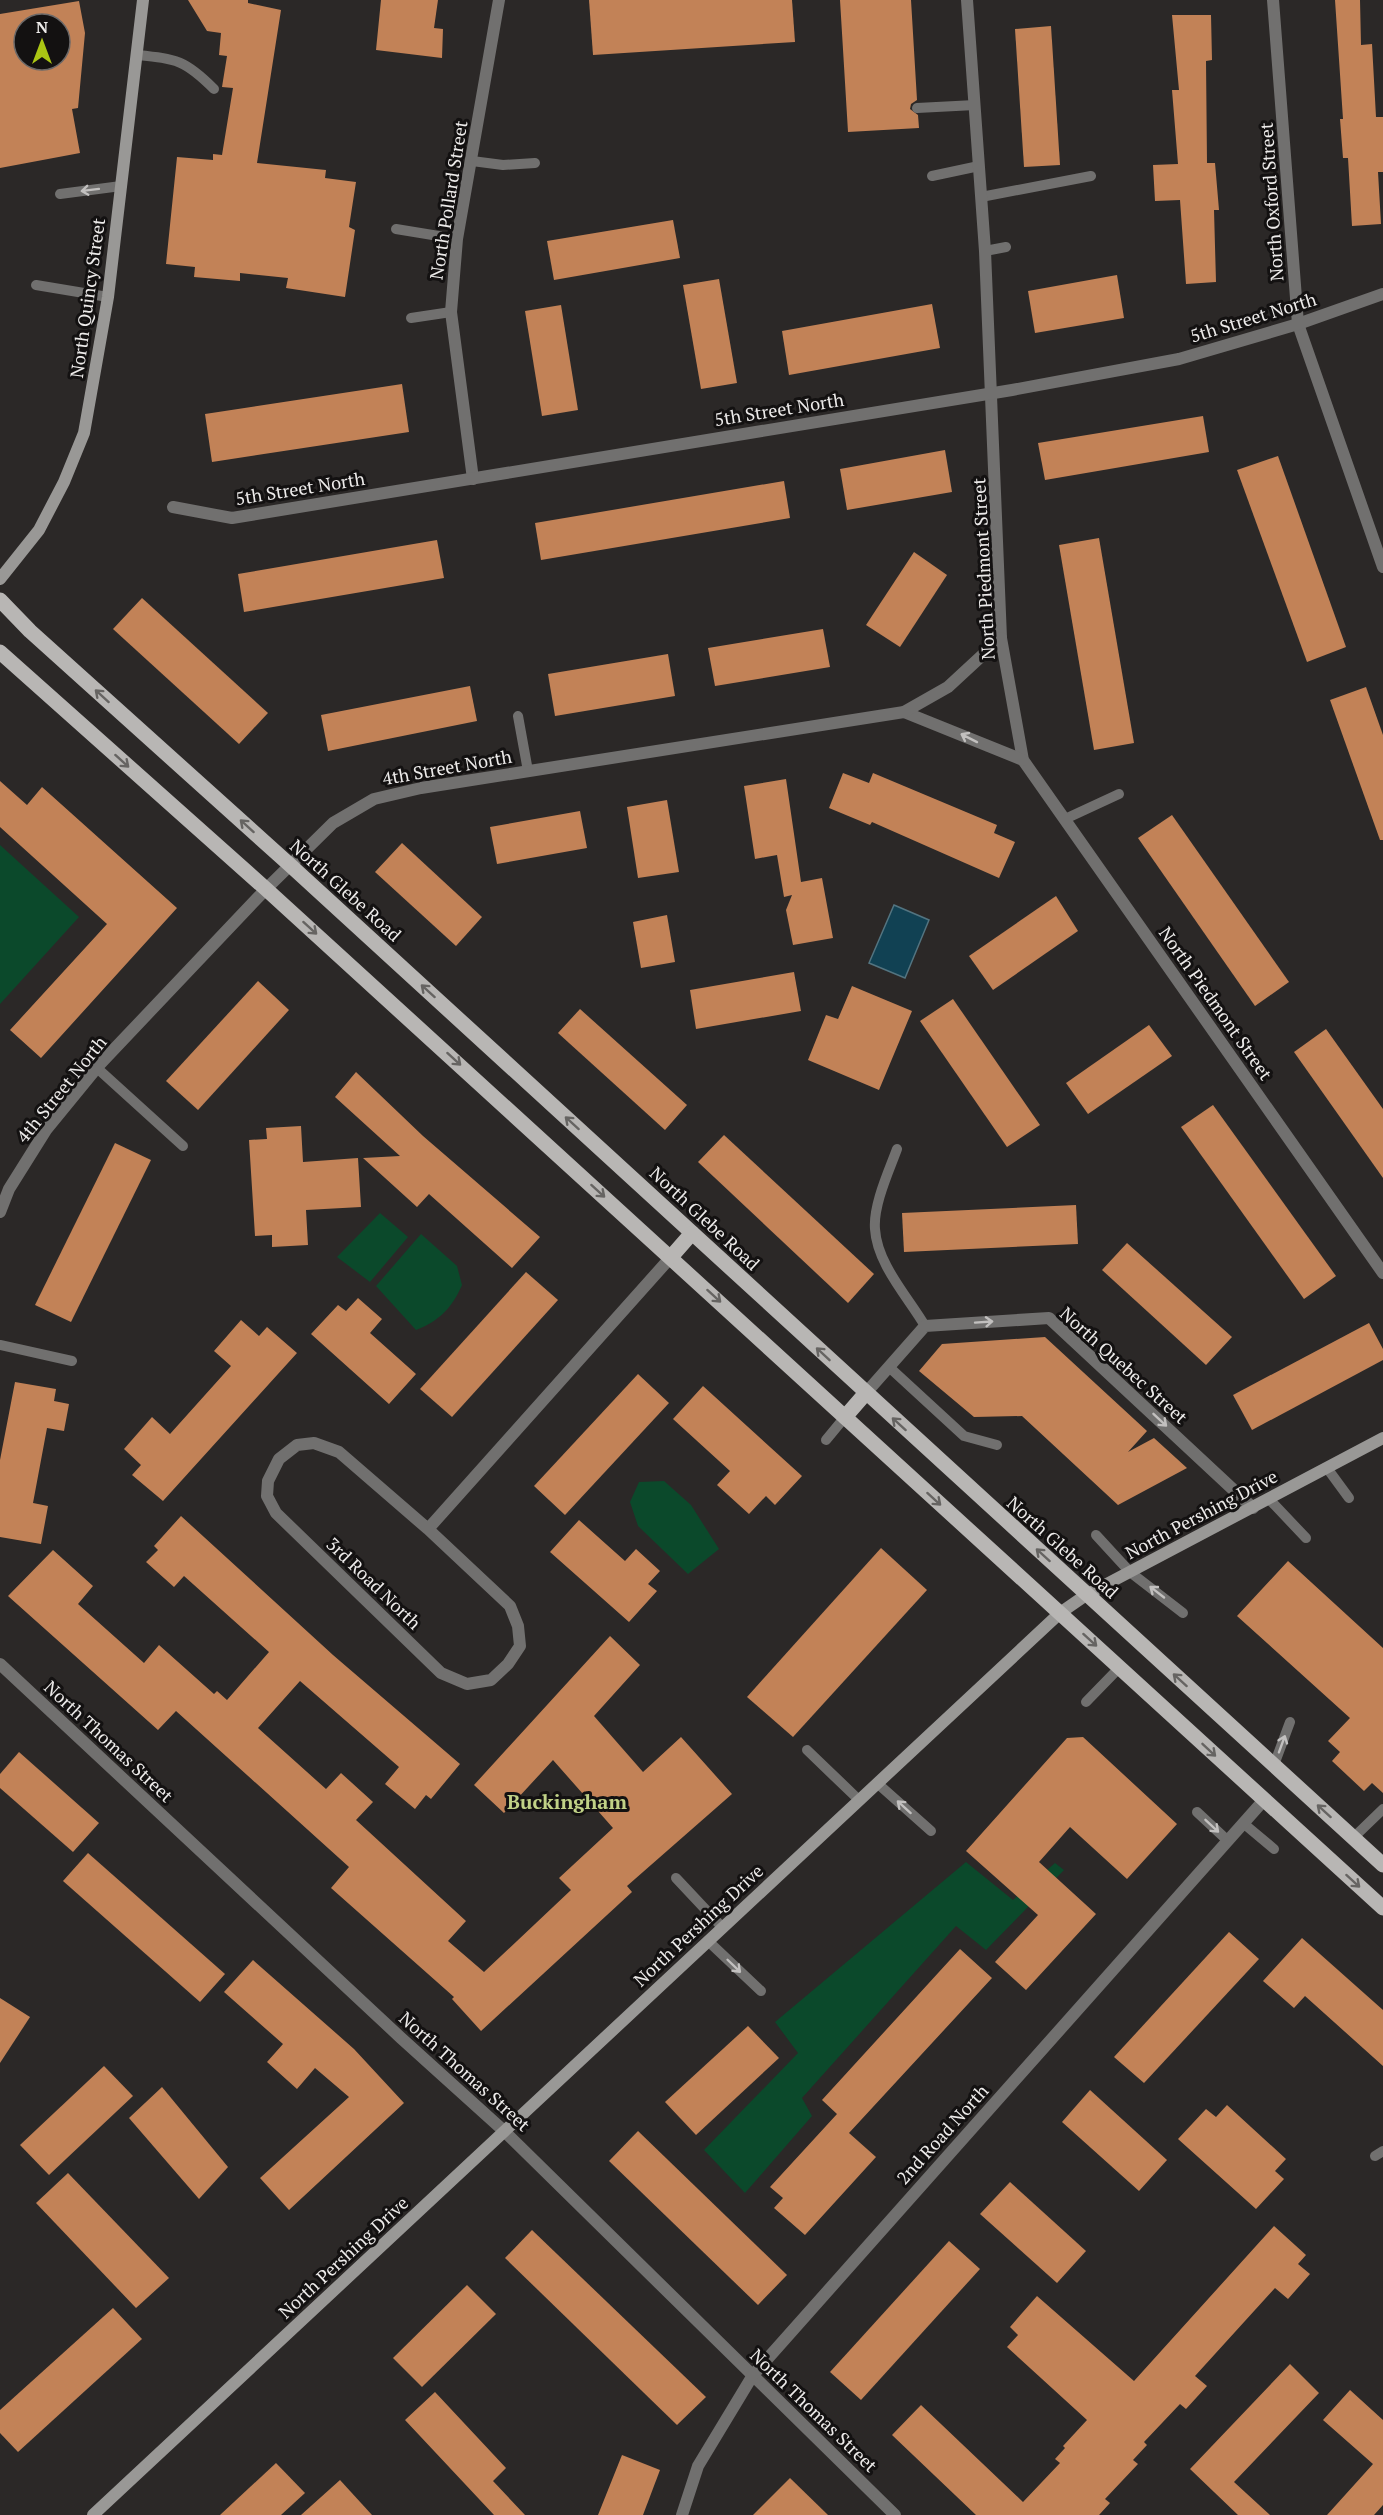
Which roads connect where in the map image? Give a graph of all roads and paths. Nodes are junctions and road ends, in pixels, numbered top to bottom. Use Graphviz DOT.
graph roads {
  1 [pos="143,0"];
  2 [pos="499,0"];
  3 [pos="967,0"];
  4 [pos="1274,0"];
  5 [pos="137,55"];
  6 [pos="214,89"];
  7 [pos="975,105"];
  8 [pos="917,108"];
  9 [pos="472,161"];
  10 [pos="535,163"];
  11 [pos="979,166"];
  12 [pos="932,176"];
  13 [pos="1091,176"];
  14 [pos="121,186"];
  15 [pos="60,194"];
  16 [pos="981,198"];
  17 [pos="396,229"];
  18 [pos="457,239"];
  19 [pos="1005,247"];
  20 [pos="985,251"];
  21 [pos="36,285"];
  22 [pos="1383,294"];
  23 [pos="108,297"];
  24 [pos="451,312"];
  25 [pos="411,318"];
  26 [pos="1298,324"];
  27 [pos="990,393"];
  28 [pos="473,478"];
  29 [pos="173,507"];
  30 [pos="1383,567"];
  31 [pos="0,579"];
  32 [pos="0,600"];
  33 [pos="1001,638"];
  34 [pos="0,652"];
  35 [pos="904,712"];
  36 [pos="518,716"];
  37 [pos="1023,759"];
  38 [pos="528,771"];
  39 [pos="1119,794"];
  40 [pos="1065,819"];
  41 [pos="290,865"];
  42 [pos="266,889"];
  43 [pos="97,1068"];
  44 [pos="183,1146"];
  45 [pos="897,1149"];
  46 [pos="0,1212"];
  47 [pos="692,1233"];
  48 [pos="671,1257"];
  49 [pos="1383,1273"];
  50 [pos="925,1326"];
  51 [pos="0,1345"];
  52 [pos="72,1360"];
  53 [pos="889,1367"];
  54 [pos="865,1394"];
  55 [pos="845,1417"];
  56 [pos="1383,1438"];
  57 [pos="826,1440"];
  58 [pos="997,1445"];
  59 [pos="1327,1468"];
  60 [pos="1349,1498"];
  61 [pos="1269,1499"];
  62 [pos="1253,1508"];
  63 [pos="428,1529"];
  64 [pos="1096,1535"];
  65 [pos="1306,1538"];
  66 [pos="1130,1572"];
  67 [pos="1086,1595"];
  68 [pos="1060,1613"];
  69 [pos="1183,1613"];
  70 [pos="0,1664"];
  71 [pos="1120,1667"];
  72 [pos="1086,1702"];
  73 [pos="1290,1722"];
  74 [pos="807,1750"];
  75 [pos="1274,1765"];
  76 [pos="877,1783"];
  77 [pos="860,1800"];
  78 [pos="1264,1800"];
  79 [pos="1383,1809"];
  80 [pos="1197,1812"];
  81 [pos="1243,1823"];
  82 [pos="931,1831"];
  83 [pos="1353,1838"];
  84 [pos="1227,1840"];
  85 [pos="1274,1850"];
  86 [pos="1383,1865"];
  87 [pos="676,1878"];
  88 [pos="1383,1908"];
  89 [pos="722,1928"];
  90 [pos="708,1941"];
  91 [pos="761,1991"];
  92 [pos="504,2130"];
  93 [pos="753,2375"];
  94 [pos="93,2515"];
  95 [pos="682,2515"];
  96 [pos="895,2515"];
  1 -- 5 [label="street, North Quincy Street"];
  2 -- 9 [label="street, North Pollard Street"];
  3 -- 7 [label="street, North Piedmont Street"];
  4 -- 26 [label="street, North Oxford Street"];
  5 -- 6 [label="lane"];
  5 -- 14 [label="street, North Quincy Street"];
  7 -- 8 [label="lane"];
  7 -- 11 [label="street, North Piedmont Street"];
  9 -- 10 [label="lane"];
  9 -- 18 [label="street, North Pollard Street"];
  11 -- 12 [label="lane"];
  11 -- 16 [label="street, North Piedmont Street"];
  13 -- 16 [label="lane"];
  14 -- 15 [label="lane, one-way"];
  14 -- 23 [label="street, North Quincy Street"];
  16 -- 20 [label="street, North Piedmont Street"];
  17 -- 18 [label="lane"];
  18 -- 24 [label="street, North Pollard Street"];
  19 -- 20 [label="lane"];
  20 -- 27 [label="street, North Piedmont Street"];
  21 -- 23 [label="lane"];
  22 -- 26 [label="street, 5th Street North"];
  23 -- 31 [label="street, North Quincy Street"];
  24 -- 25 [label="lane"];
  24 -- 28 [label="street, North Pollard Street"];
  26 -- 27 [label="street, 5th Street North"];
  26 -- 30 [label="street, North Oxford Street"];
  27 -- 28 [label="street, 5th Street North"];
  27 -- 33 [label="street, North Piedmont Street"];
  28 -- 29 [label="street, 5th Street North"];
  41 -- 32 [label="main road, North Glebe Road, one-way"];
  33 -- 35 [label="street, 4th Street North"];
  33 -- 37 [label="street, North Piedmont Street"];
  34 -- 42 [label="main road, one-way"];
  37 -- 35 [label="street, one-way"];
  35 -- 38 [label="street, 4th Street North"];
  36 -- 38 [label="lane"];
  37 -- 40 [label="street, North Piedmont Street"];
  38 -- 41 [label="street, 4th Street North"];
  39 -- 40 [label="lane"];
  40 -- 49 [label="street, North Piedmont Street"];
  41 -- 42 [label="street, 4th Street North"];
  47 -- 41 [label="main road, North Glebe Road, one-way"];
  42 -- 43 [label="street, 4th Street North"];
  42 -- 48 [label="main road, one-way"];
  43 -- 44 [label="lane"];
  43 -- 46 [label="street, 4th Street North"];
  45 -- 50 [label="lane"];
  47 -- 48 [label="main road"];
  54 -- 47 [label="main road, North Glebe Road, one-way"];
  48 -- 55 [label="main road, one-way"];
  48 -- 63 [label="street"];
  50 -- 53 [label="street"];
  50 -- 62 [label="street, North Quebec Street, one-way"];
  51 -- 52 [label="lane"];
  53 -- 54 [label="street"];
  53 -- 58 [label="lane"];
  54 -- 55 [label="main road"];
  67 -- 54 [label="main road, North Glebe Road, one-way"];
  55 -- 57 [label="lane"];
  55 -- 68 [label="main road, one-way"];
  56 -- 59 [label="street, North Pershing Drive"];
  59 -- 60 [label="lane"];
  59 -- 61 [label="street, North Pershing Drive"];
  61 -- 62 [label="street, North Pershing Drive"];
  61 -- 65 [label="lane"];
  62 -- 66 [label="street, North Pershing Drive"];
  63 -- 63 [label="street, 3rd Road North"];
  64 -- 66 [label="lane"];
  66 -- 67 [label="street, North Pershing Drive"];
  69 -- 66 [label="lane, one-way"];
  67 -- 68 [label="street, North Pershing Drive"];
  75 -- 67 [label="main road, North Glebe Road, one-way"];
  68 -- 71 [label="main road, one-way"];
  68 -- 76 [label="street, North Pershing Drive"];
  70 -- 92 [label="street, North Thomas Street"];
  71 -- 72 [label="lane"];
  71 -- 78 [label="main road, one-way"];
  75 -- 73 [label="lane, one-way"];
  74 -- 77 [label="lane"];
  83 -- 75 [label="main road, North Glebe Road, one-way"];
  76 -- 77 [label="street, North Pershing Drive"];
  82 -- 76 [label="lane, one-way"];
  77 -- 89 [label="street, North Pershing Drive"];
  78 -- 81 [label="street, 2nd Road North"];
  78 -- 88 [label="main road, one-way"];
  79 -- 83 [label="lane"];
  80 -- 84 [label="lane, one-way"];
  81 -- 84 [label="street, 2nd Road North"];
  81 -- 85 [label="lane"];
  83 -- 86 [label="main road, North Glebe Road"];
  84 -- 93 [label="street, 2nd Road North"];
  87 -- 89 [label="lane"];
  89 -- 90 [label="street, North Pershing Drive"];
  90 -- 91 [label="lane, one-way"];
  90 -- 92 [label="street, North Pershing Drive"];
  92 -- 93 [label="street, North Thomas Street"];
  92 -- 94 [label="street, North Pershing Drive"];
  93 -- 95 [label="street, 2nd Road North"];
  93 -- 96 [label="street, North Thomas Street"];
}
